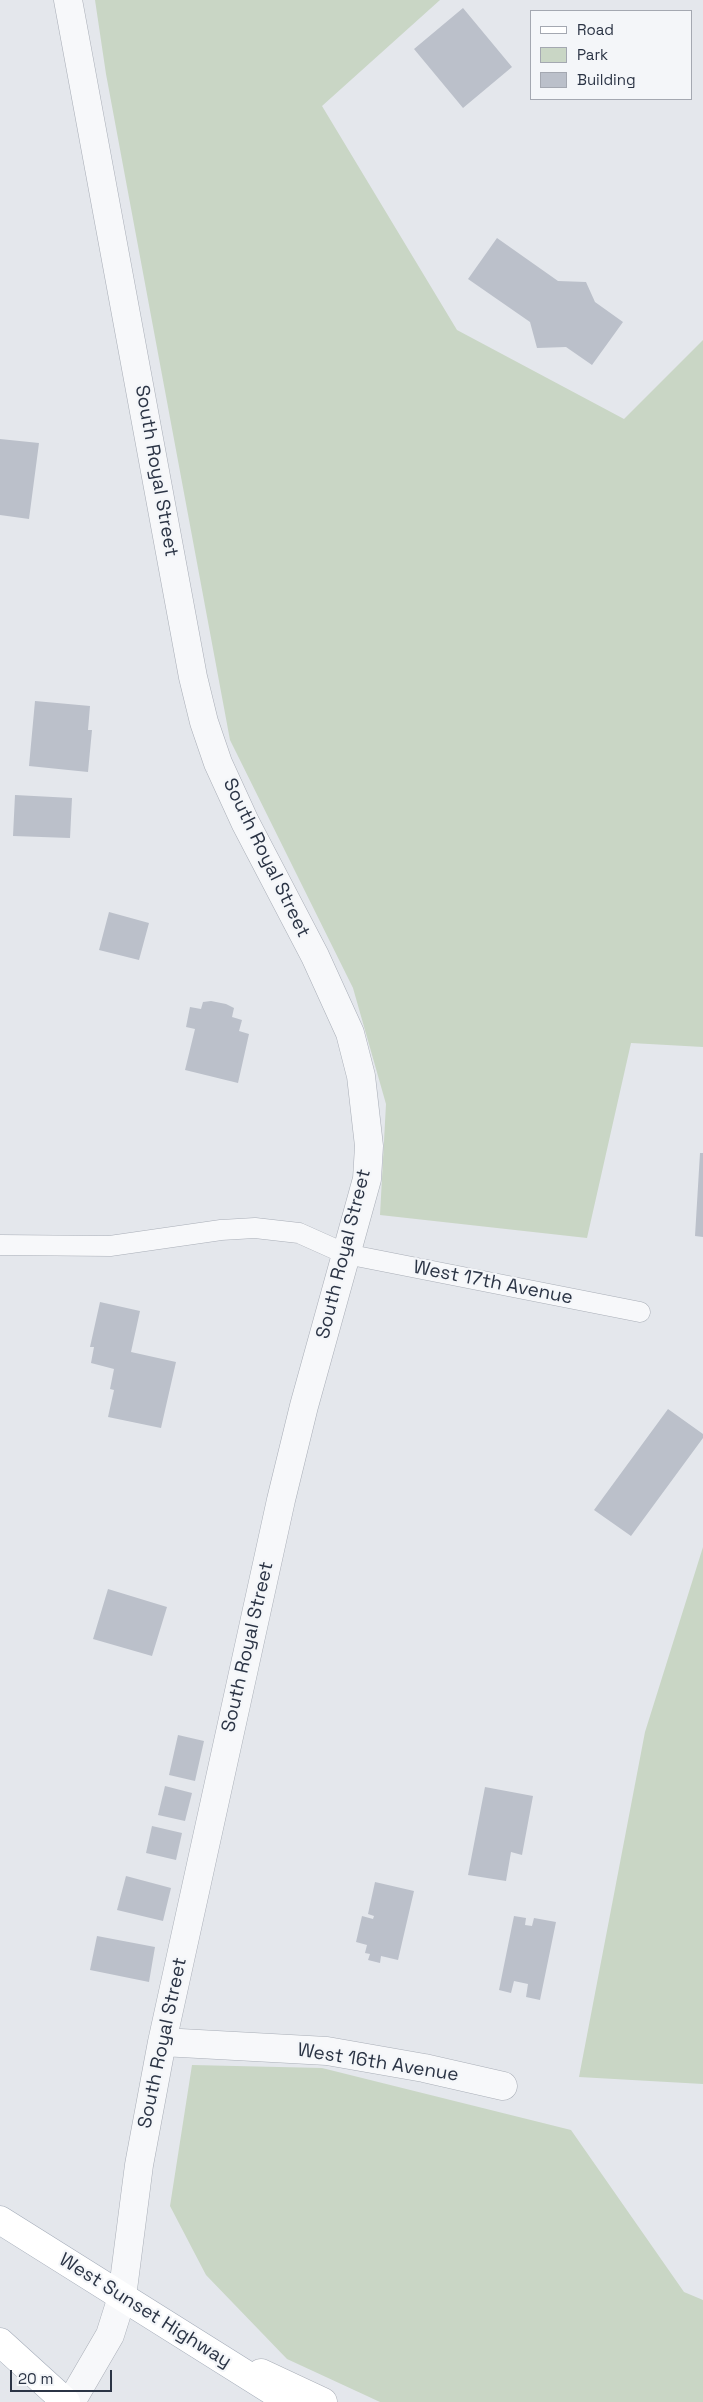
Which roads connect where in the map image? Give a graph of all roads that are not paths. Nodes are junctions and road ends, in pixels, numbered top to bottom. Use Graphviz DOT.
graph roads {
  1 [pos="68,0"];
  2 [pos="0,1245"];
  3 [pos="346,1254"];
  4 [pos="640,1312"];
  5 [pos="162,2042"];
  6 [pos="503,2086"];
  7 [pos="0,2220"];
  8 [pos="122,2297"];
  9 [pos="183,2336"];
  10 [pos="0,2342"];
  11 [pos="66,2402"];
  12 [pos="71,2402"];
  13 [pos="290,2402"];
  14 [pos="323,2402"];
  1 -- 3 [label="street, South Royal Street"];
  2 -- 3 [label="lane, West 17th Avenue"];
  3 -- 4 [label="lane, West 17th Avenue"];
  3 -- 5 [label="street, South Royal Street"];
  5 -- 6 [label="street, West 16th Avenue"];
  5 -- 8 [label="street, South Royal Street"];
  7 -- 8 [label="main road, West Sunset Highway"];
  8 -- 9 [label="main road, West Sunset Highway"];
  8 -- 12 [label="street, South Royal Street"];
  9 -- 13 [label="main road, West Sunset Highway"];
  9 -- 14 [label="main road"];
  10 -- 11 [label="main road"];
}
